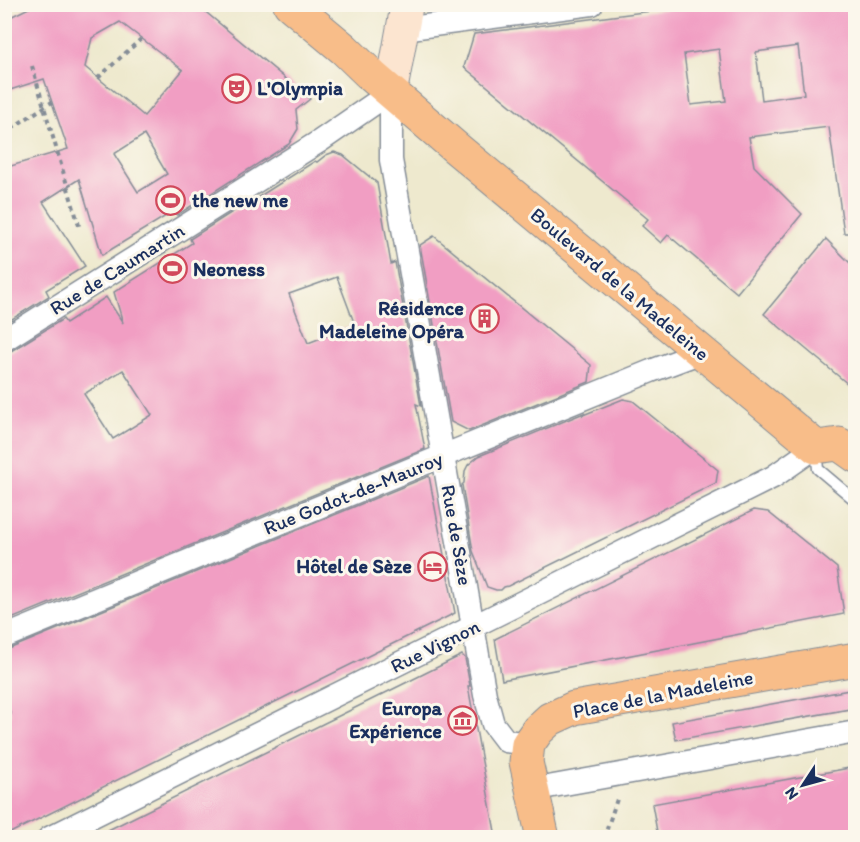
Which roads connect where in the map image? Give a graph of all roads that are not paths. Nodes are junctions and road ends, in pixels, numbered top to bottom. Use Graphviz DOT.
graph roads {
  1 [pos="290,4"];
  2 [pos="592,4"];
  3 [pos="405,17"];
  4 [pos="391,92"];
  5 [pos="4,340"];
  6 [pos="702,352"];
  7 [pos="816,447"];
  8 [pos="443,456"];
  9 [pos="855,456"];
  10 [pos="855,501"];
  11 [pos="474,627"];
  12 [pos="4,637"];
  13 [pos="855,659"];
  14 [pos="855,732"];
  15 [pos="528,744"];
  16 [pos="531,790"];
  17 [pos="49,837"];
  18 [pos="543,837"];
  1 -- 4 [label="main road, Boulevard de la Madeleine"];
  2 -- 3 [label="street"];
  3 -- 4 [label="street"];
  4 -- 5 [label="street, Rue de Caumartin"];
  4 -- 6 [label="main road, Boulevard de la Madeleine"];
  4 -- 8 [label="street, Rue de Sèze"];
  6 -- 7 [label="main road, Boulevard de la Madeleine"];
  6 -- 8 [label="street, Rue Godot-de-Mauroy"];
  7 -- 9 [label="main road"];
  7 -- 10 [label="lane"];
  7 -- 11 [label="street, Rue Vignon"];
  8 -- 11 [label="street, Rue de Sèze"];
  8 -- 12 [label="street, Rue Godot-de-Mauroy"];
  11 -- 15 [label="street, Rue de Sèze"];
  11 -- 17 [label="street, Rue Vignon"];
  13 -- 15 [label="main road, Place de la Madeleine"];
  14 -- 16 [label="street"];
  15 -- 16 [label="main road"];
  16 -- 18 [label="main road"];
}
